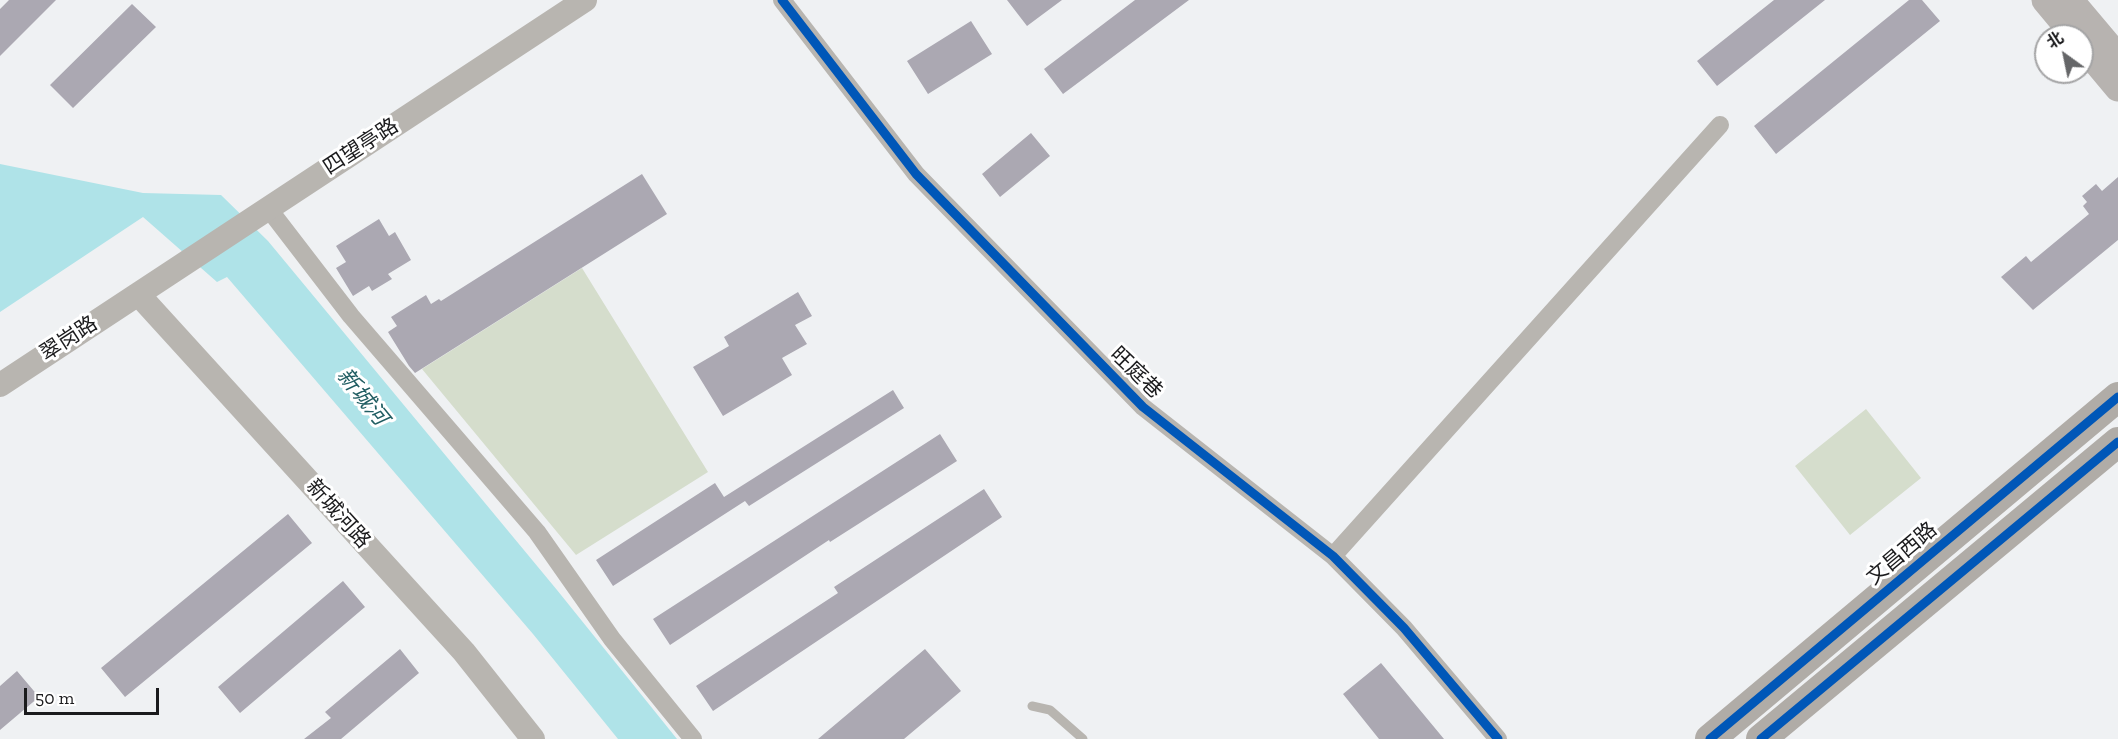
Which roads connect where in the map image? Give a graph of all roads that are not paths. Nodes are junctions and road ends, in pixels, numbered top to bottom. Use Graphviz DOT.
graph roads {
  1 [pos="585,0"];
  2 [pos="782,0"];
  3 [pos="2045,0"];
  4 [pos="2070,0"];
  5 [pos="2065,24"];
  6 [pos="2118,57"];
  7 [pos="2094,59"];
  8 [pos="2118,88"];
  9 [pos="1720,124"];
  10 [pos="259,214"];
  11 [pos="138,294"];
  12 [pos="0,385"];
  13 [pos="2118,398"];
  14 [pos="2118,442"];
  15 [pos="1334,556"];
  16 [pos="1032,706"];
  17 [pos="1716,737"];
  18 [pos="533,739"];
  19 [pos="693,739"];
  20 [pos="1083,739"];
  21 [pos="1498,739"];
  22 [pos="1761,739"];
  1 -- 10 [label="street, 四望亭路"];
  2 -- 15 [label="street, 旺庭巷"];
  3 -- 5 [label="main road"];
  4 -- 6 [label="main road"];
  7 -- 8 [label="main road"];
  9 -- 15 [label="street"];
  10 -- 11 [label="street, 四望亭路"];
  10 -- 19 [label="street"];
  11 -- 12 [label="street, 翠岗路"];
  11 -- 18 [label="street, 新城河路"];
  13 -- 17 [label="main road, 文昌西路"];
  14 -- 22 [label="main road"];
  15 -- 21 [label="street, 旺庭巷"];
  16 -- 20 [label="lane"];
}
